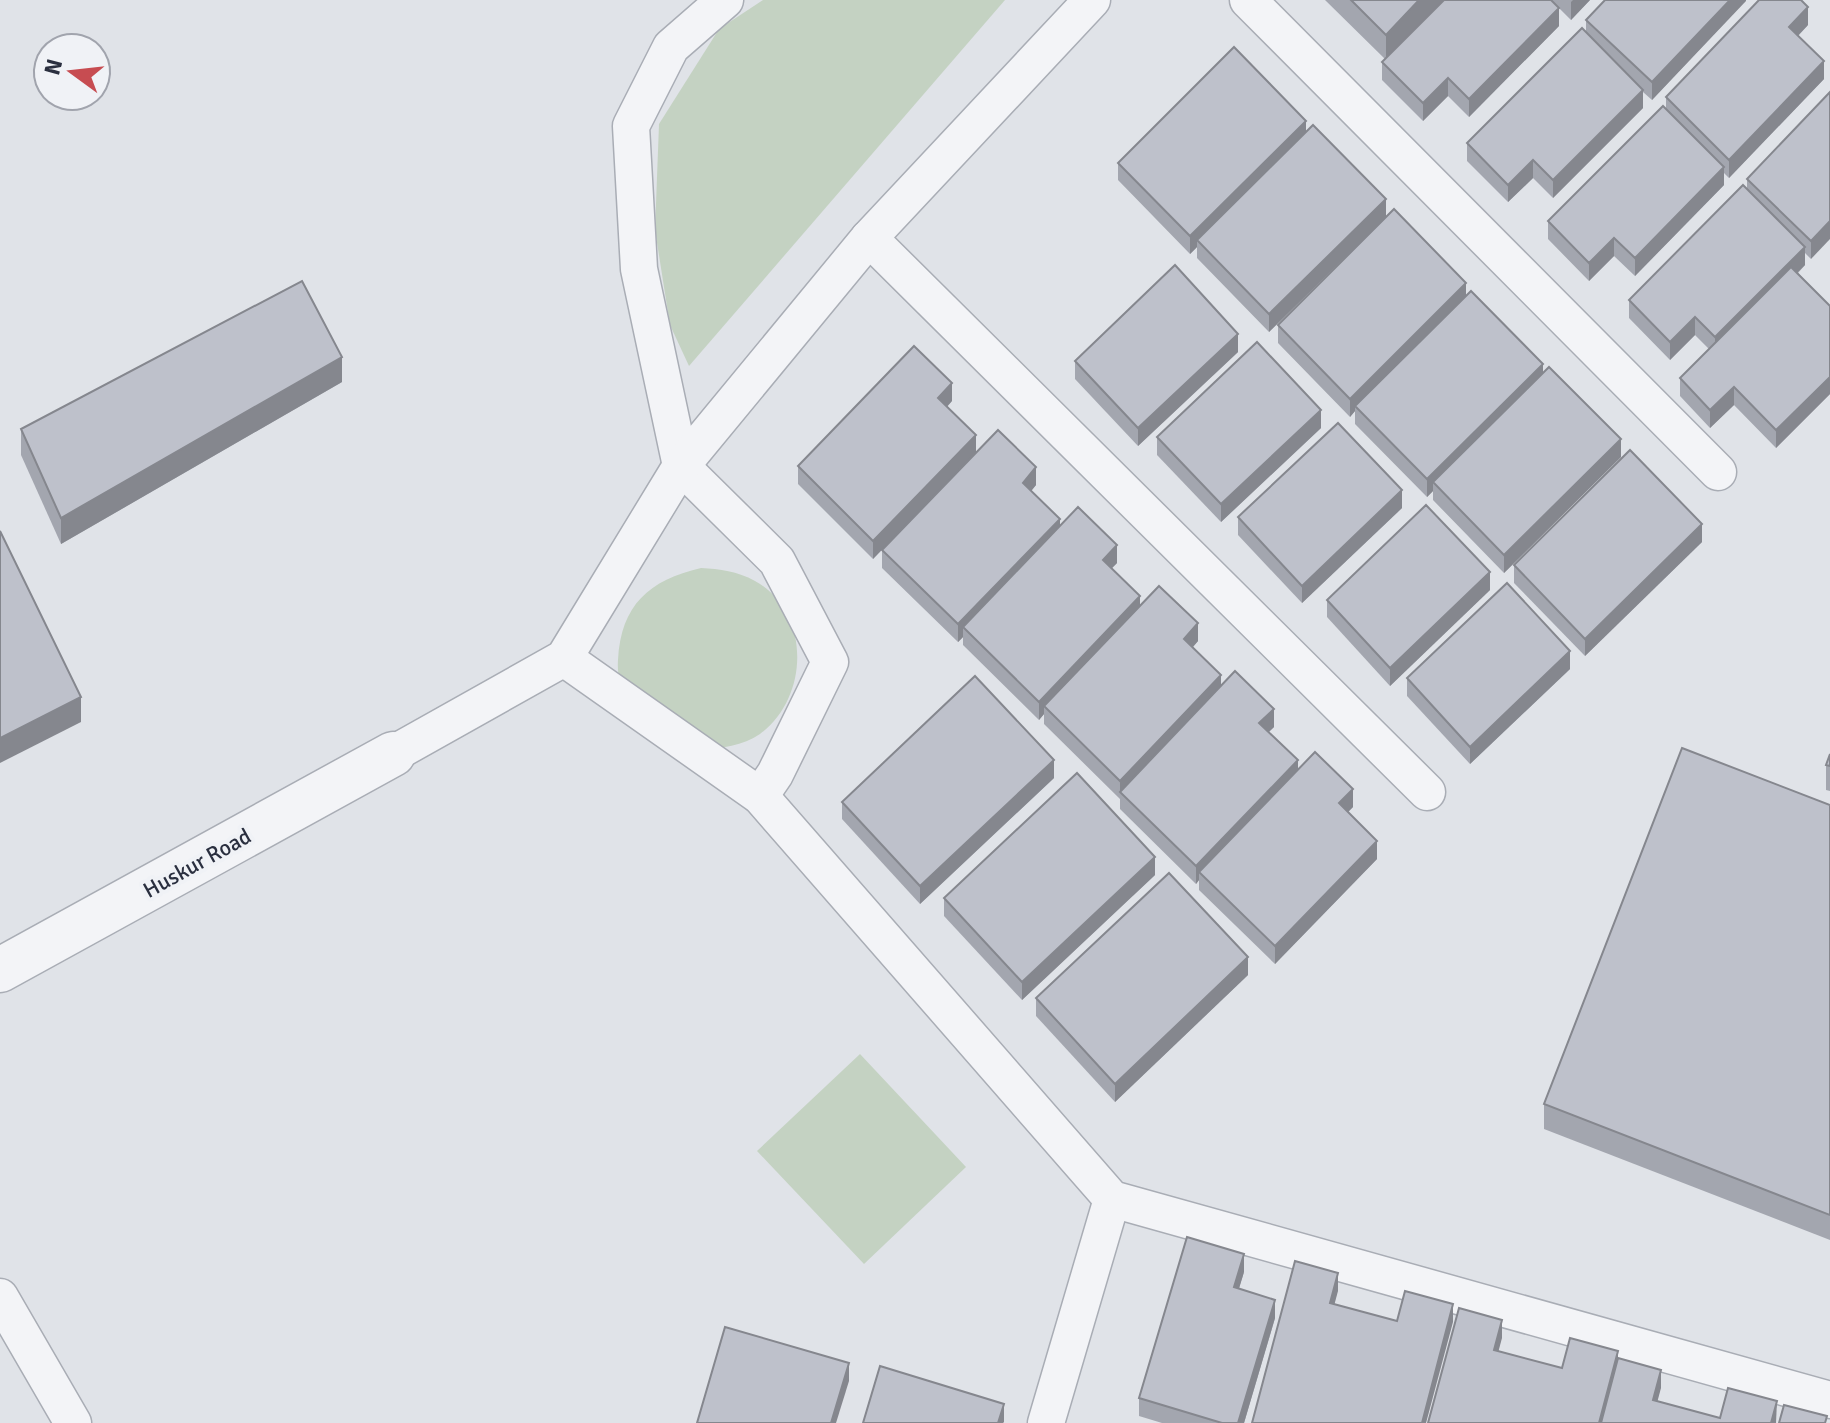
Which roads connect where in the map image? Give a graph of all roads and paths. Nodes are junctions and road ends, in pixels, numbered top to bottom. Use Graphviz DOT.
graph roads {
  1 [pos="725,0"];
  2 [pos="1092,0"];
  3 [pos="1248,0"];
  4 [pos="869,238"];
  5 [pos="681,466"];
  6 [pos="1718,472"];
  7 [pos="564,658"];
  8 [pos="393,754"];
  9 [pos="1427,792"];
  10 [pos="760,796"];
  11 [pos="0,970"];
  12 [pos="1112,1199"];
  13 [pos="0,1297"];
  14 [pos="1830,1400"];
  15 [pos="73,1423"];
  16 [pos="1046,1423"];
  1 -- 5 [label="lane"];
  2 -- 4 [label="lane"];
  3 -- 6 [label="lane"];
  4 -- 5 [label="lane"];
  4 -- 9 [label="lane"];
  5 -- 7 [label="lane"];
  5 -- 10 [label="lane"];
  7 -- 8 [label="lane"];
  7 -- 10 [label="lane"];
  8 -- 11 [label="street, Huskur Road"];
  10 -- 12 [label="lane"];
  12 -- 14 [label="lane"];
  12 -- 16 [label="lane"];
  13 -- 15 [label="lane"];
}
